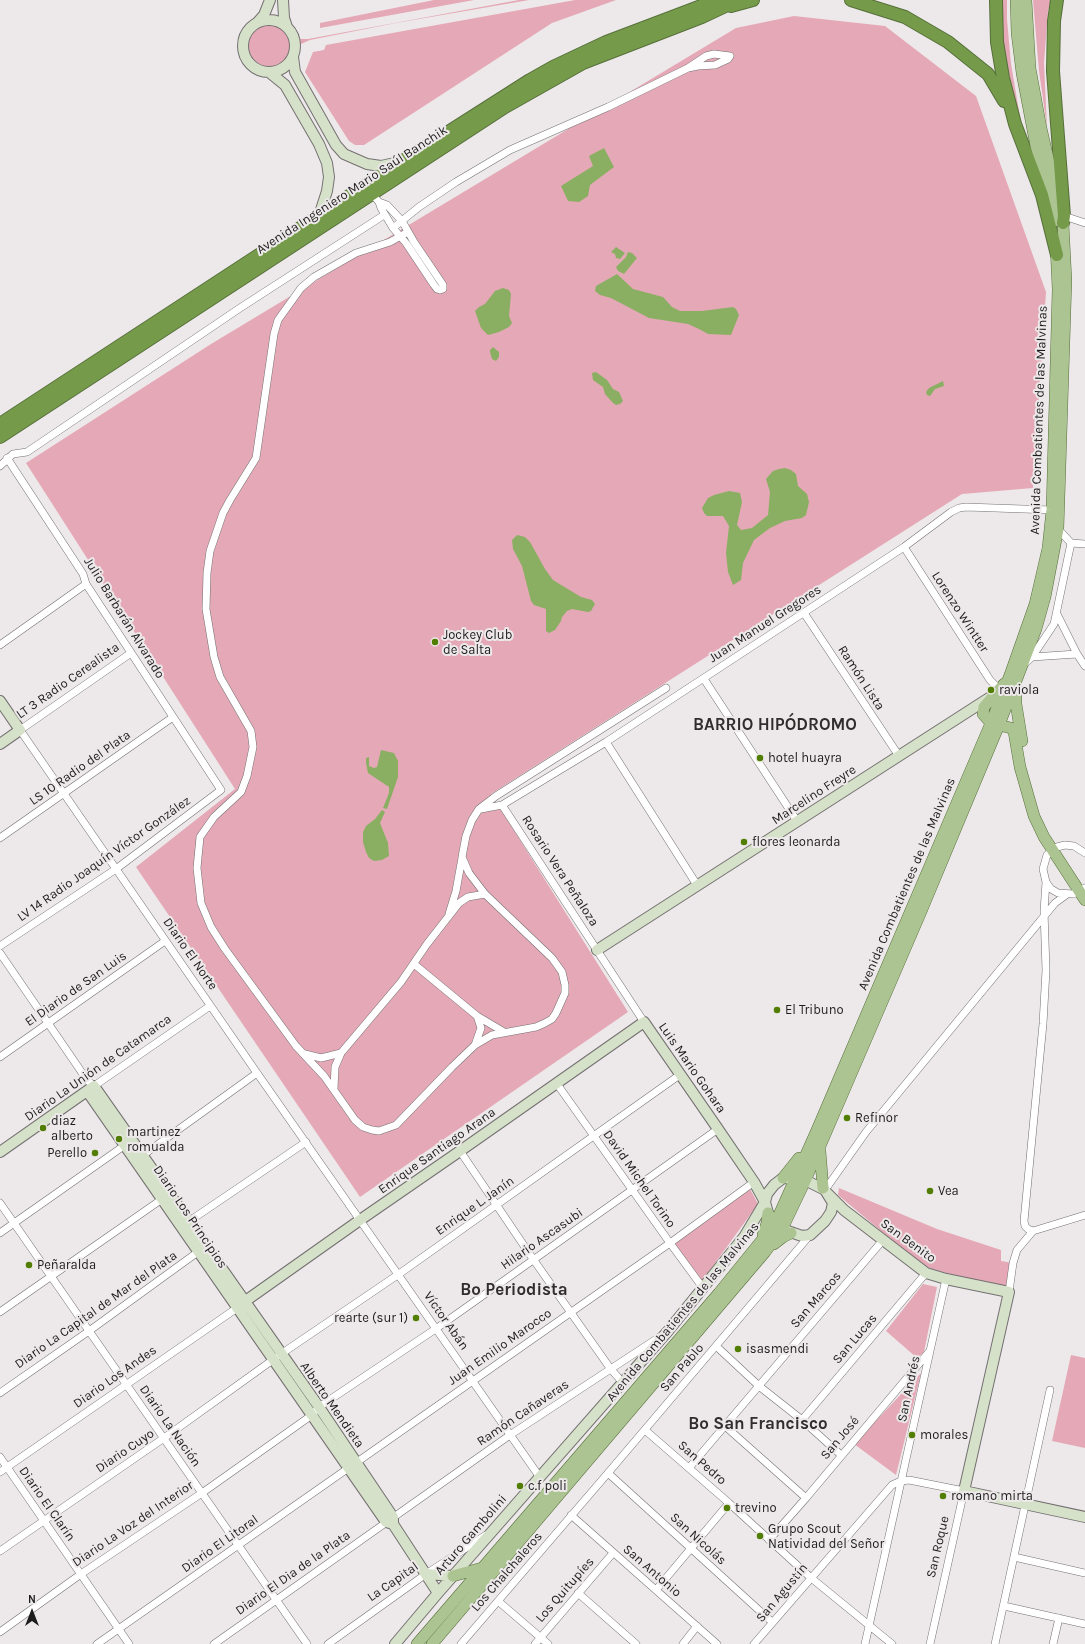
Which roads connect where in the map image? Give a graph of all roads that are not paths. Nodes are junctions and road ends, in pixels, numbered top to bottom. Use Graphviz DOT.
graph roads {
  1 [pos="270,0"];
  2 [pos="283,0"];
  3 [pos="738,0"];
  4 [pos="753,0"];
  5 [pos="851,0"];
  6 [pos="996,0"];
  7 [pos="1016,0"];
  8 [pos="1026,0"];
  9 [pos="1057,0"];
  10 [pos="719,4"];
  11 [pos="257,23"];
  12 [pos="287,27"];
  13 [pos="293,57"];
  14 [pos="688,68"];
  15 [pos="269,72"];
  16 [pos="1015,124"];
  17 [pos="401,162"];
  18 [pos="375,198"];
  19 [pos="384,215"];
  20 [pos="319,216"];
  21 [pos="1063,219"];
  22 [pos="402,221"];
  23 [pos="1085,223"];
  24 [pos="393,228"];
  25 [pos="408,232"];
  26 [pos="400,237"];
  27 [pos="1057,255"];
  28 [pos="0,424"];
  29 [pos="0,437"];
  30 [pos="7,458"];
  31 [pos="0,466"];
  32 [pos="1052,510"];
  33 [pos="1058,529"];
  34 [pos="1071,542"];
  35 [pos="1085,544"];
  36 [pos="904,547"];
  37 [pos="86,584"];
  38 [pos="804,613"];
  39 [pos="1057,614"];
  40 [pos="0,645"];
  41 [pos="131,653"];
  42 [pos="1077,654"];
  43 [pos="1032,657"];
  44 [pos="1022,666"];
  45 [pos="1085,666"];
  46 [pos="704,679"];
  47 [pos="1013,679"];
  48 [pos="666,688"];
  49 [pos="999,689"];
  50 [pos="990,698"];
  51 [pos="0,701"];
  52 [pos="1016,704"];
  53 [pos="965,714"];
  54 [pos="173,717"];
  55 [pos="992,722"];
  56 [pos="20,730"];
  57 [pos="606,742"];
  58 [pos="0,744"];
  59 [pos="899,756"];
  60 [pos="221,790"];
  61 [pos="65,794"];
  62 [pos="502,805"];
  63 [pos="479,809"];
  64 [pos="798,821"];
  65 [pos="0,838"];
  66 [pos="1055,849"];
  67 [pos="1085,853"];
  68 [pos="462,858"];
  69 [pos="116,868"];
  70 [pos="1046,882"];
  71 [pos="697,885"];
  72 [pos="1084,891"];
  73 [pos="485,894"];
  74 [pos="1066,895"];
  75 [pos="1045,916"];
  76 [pos="446,920"];
  77 [pos="165,941"];
  78 [pos="0,946"];
  79 [pos="597,950"];
  80 [pos="0,953"];
  81 [pos="414,964"];
  82 [pos="210,1006"];
  83 [pos="477,1016"];
  84 [pos="644,1022"];
  85 [pos="48,1023"];
  86 [pos="504,1032"];
  87 [pos="475,1045"];
  88 [pos="341,1053"];
  89 [pos="305,1054"];
  90 [pos="0,1057"];
  91 [pos="257,1073"];
  92 [pos="681,1074"];
  93 [pos="557,1084"];
  94 [pos="90,1086"];
  95 [pos="334,1089"];
  96 [pos="718,1129"];
  97 [pos="817,1130"];
  98 [pos="595,1137"];
  99 [pos="306,1142"];
  100 [pos="128,1144"];
  101 [pos="820,1146"];
  102 [pos="0,1152"];
  103 [pos="460,1152"];
  104 [pos="139,1158"];
  105 [pos="781,1179"];
  106 [pos="800,1180"];
  107 [pos="754,1182"];
  108 [pos="632,1191"];
  109 [pos="825,1191"];
  110 [pos="165,1197"];
  111 [pos="0,1202"];
  112 [pos="496,1205"];
  113 [pos="766,1207"];
  114 [pos="844,1210"];
  115 [pos="831,1212"];
  116 [pos="1085,1215"];
  117 [pos="360,1220"];
  118 [pos="188,1222"];
  119 [pos="14,1223"];
  120 [pos="783,1229"];
  121 [pos="1033,1231"];
  122 [pos="0,1233"];
  123 [pos="810,1235"];
  124 [pos="883,1240"];
  125 [pos="670,1244"];
  126 [pos="202,1250"];
  127 [pos="760,1251"];
  128 [pos="532,1259"];
  129 [pos="926,1273"];
  130 [pos="399,1274"];
  131 [pos="51,1277"];
  132 [pos="946,1279"];
  133 [pos="703,1288"];
  134 [pos="1009,1292"];
  135 [pos="240,1305"];
  136 [pos="0,1312"];
  137 [pos="570,1313"];
  138 [pos="437,1328"];
  139 [pos="89,1331"];
  140 [pos="668,1331"];
  141 [pos="716,1346"];
  142 [pos="930,1351"];
  143 [pos="277,1357"];
  144 [pos="610,1368"];
  145 [pos="474,1381"];
  146 [pos="622,1382"];
  147 [pos="127,1385"];
  148 [pos="759,1386"];
  149 [pos="1050,1390"];
  150 [pos="0,1393"];
  151 [pos="315,1411"];
  152 [pos="802,1420"];
  153 [pos="725,1426"];
  154 [pos="645,1430"];
  155 [pos="510,1435"];
  156 [pos="164,1438"];
  157 [pos="841,1454"];
  158 [pos="0,1457"];
  159 [pos="352,1465"];
  160 [pos="7,1467"];
  161 [pos="690,1468"];
  162 [pos="0,1472"];
  163 [pos="608,1473"];
  164 [pos="540,1476"];
  165 [pos="901,1481"];
  166 [pos="964,1491"];
  167 [pos="202,1493"];
  168 [pos="806,1498"];
  169 [pos="729,1503"];
  170 [pos="1026,1505"];
  171 [pos="571,1515"];
  172 [pos="1085,1517"];
  173 [pos="44,1520"];
  174 [pos="391,1521"];
  175 [pos="494,1529"];
  176 [pos="769,1540"];
  177 [pos="238,1546"];
  178 [pos="691,1548"];
  179 [pos="0,1551"];
  180 [pos="613,1553"];
  181 [pos="1014,1557"];
  182 [pos="482,1568"];
  183 [pos="1085,1573"];
  184 [pos="81,1574"];
  185 [pos="426,1574"];
  186 [pos="452,1576"];
  187 [pos="810,1577"];
  188 [pos="656,1590"];
  189 [pos="438,1592"];
  190 [pos="578,1593"];
  191 [pos="276,1600"];
  192 [pos="498,1601"];
  193 [pos="1004,1606"];
  194 [pos="1059,1618"];
  195 [pos="772,1622"];
  196 [pos="1085,1624"];
  197 [pos="697,1626"];
  198 [pos="869,1626"];
  199 [pos="119,1629"];
  200 [pos="0,1632"];
  201 [pos="541,1638"];
  202 [pos="97,1644"];
  203 [pos="129,1644"];
  204 [pos="214,1644"];
  205 [pos="307,1644"];
  206 [pos="328,1644"];
  207 [pos="395,1644"];
  208 [pos="417,1644"];
  209 [pos="432,1644"];
  210 [pos="460,1644"];
  211 [pos="535,1644"];
  212 [pos="548,1644"];
  213 [pos="636,1644"];
  214 [pos="683,1644"];
  215 [pos="717,1644"];
  216 [pos="754,1644"];
  217 [pos="865,1644"];
  218 [pos="892,1644"];
  219 [pos="930,1644"];
  220 [pos="995,1644"];
  221 [pos="1053,1644"];
  1 -- 11 [label="street"];
  2 -- 12 [label="street"];
  3 -- 10 [label="highway, Avenida Ingeniero Mario Saúl Banchik"];
  4 -- 10 [label="highway"];
  5 -- 16 [label="highway"];
  6 -- 16 [label="highway"];
  7 -- 27 [label="main road, Avenida Combatientes de las Malvinas"];
  8 -- 21 [label="main road, Avenida Combatientes de las Malvinas"];
  9 -- 21 [label="highway"];
  10 -- 17 [label="highway, Avenida Ingeniero Mario Saúl Banchik"];
  10 -- 18 [label="highway, Avenida Ingeniero Mario Saúl Banchik"];
  11 -- 12 [label="street"];
  11 -- 15 [label="street"];
  12 -- 13 [label="street"];
  13 -- 15 [label="street"];
  13 -- 17 [label="street"];
  14 -- 14 [label="street"];
  14 -- 22 [label="street"];
  15 -- 20 [label="street"];
  16 -- 27 [label="highway"];
  17 -- 20 [label="highway, Avenida Ingeniero Mario Saúl Banchik"];
  18 -- 19 [label="street"];
  18 -- 22 [label="street"];
  18 -- 29 [label="highway, Avenida Ingeniero Mario Saúl Banchik"];
  19 -- 24 [label="street"];
  19 -- 30 [label="street"];
  20 -- 28 [label="highway, Avenida Ingeniero Mario Saúl Banchik"];
  21 -- 23 [label="street"];
  21 -- 33 [label="main road, Avenida Combatientes de las Malvinas"];
  22 -- 24 [label="street"];
  22 -- 25 [label="street"];
  24 -- 26 [label="street"];
  25 -- 26 [label="street"];
  25 -- 26 [label="street"];
  26 -- 89 [label="street"];
  27 -- 32 [label="main road, Avenida Combatientes de las Malvinas"];
  30 -- 31 [label="street"];
  30 -- 37 [label="street, Julio Barbarán Alvarado"];
  32 -- 36 [label="street, Juan Manuel Gregores"];
  32 -- 47 [label="main road, Avenida Combatientes de las Malvinas"];
  33 -- 34 [label="street"];
  33 -- 44 [label="main road, Avenida Combatientes de las Malvinas"];
  34 -- 35 [label="street"];
  34 -- 39 [label="street"];
  36 -- 38 [label="street, Juan Manuel Gregores"];
  36 -- 49 [label="street, Lorenzo Wintter"];
  37 -- 40 [label="street"];
  37 -- 41 [label="street, Julio Barbarán Alvarado"];
  38 -- 46 [label="street, Juan Manuel Gregores"];
  38 -- 59 [label="street, Ramón Lista"];
  39 -- 42 [label="street"];
  39 -- 43 [label="street"];
  41 -- 54 [label="street, Julio Barbarán Alvarado"];
  41 -- 56 [label="street, LT 3 Radio Cerealista"];
  42 -- 43 [label="street"];
  42 -- 45 [label="street"];
  43 -- 44 [label="street"];
  44 -- 47 [label="main road, Avenida Combatientes de las Malvinas"];
  46 -- 57 [label="street, Juan Manuel Gregores"];
  46 -- 64 [label="street"];
  47 -- 49 [label="main road"];
  47 -- 52 [label="main road"];
  47 -- 55 [label="main road, Avenida Combatientes de las Malvinas"];
  48 -- 63 [label="street"];
  49 -- 50 [label="main road"];
  50 -- 53 [label="street, Marcelino Freyre"];
  50 -- 55 [label="main road"];
  51 -- 56 [label="street, Diario El Norte"];
  52 -- 55 [label="main road"];
  52 -- 66 [label="main road"];
  53 -- 55 [label="street"];
  53 -- 59 [label="street, Marcelino Freyre"];
  54 -- 60 [label="street, Julio Barbarán Alvarado"];
  54 -- 61 [label="street, LS 10 Radio del Plata"];
  55 -- 66 [label="main road"];
  55 -- 97 [label="main road, Avenida Combatientes de las Malvinas"];
  55 -- 101 [label="main road, Avenida Combatientes de las Malvinas"];
  56 -- 58 [label="street, LT 3 Radio Cerealista"];
  56 -- 61 [label="street, Diario El Norte"];
  57 -- 62 [label="street, Juan Manuel Gregores"];
  57 -- 71 [label="street"];
  59 -- 64 [label="street, Marcelino Freyre"];
  60 -- 69 [label="street, LV 14 Radio Joaquín Víctor González"];
  61 -- 65 [label="street, LS 10 Radio del Plata"];
  61 -- 69 [label="street, Diario El Norte"];
  62 -- 63 [label="street"];
  62 -- 79 [label="street, Rosario Vera Peñaloza"];
  63 -- 68 [label="street"];
  64 -- 71 [label="street, Marcelino Freyre"];
  66 -- 67 [label="street"];
  66 -- 70 [label="street"];
  66 -- 72 [label="main road"];
  68 -- 73 [label="street"];
  68 -- 76 [label="street"];
  69 -- 77 [label="street, Diario El Norte"];
  69 -- 78 [label="street, LV 14 Radio Joaquín Víctor González"];
  70 -- 74 [label="street"];
  70 -- 75 [label="street"];
  71 -- 79 [label="street, Marcelino Freyre"];
  72 -- 74 [label="street"];
  73 -- 76 [label="street"];
  73 -- 86 [label="street"];
  74 -- 75 [label="street"];
  75 -- 109 [label="street"];
  75 -- 121 [label="street"];
  76 -- 81 [label="street"];
  77 -- 82 [label="street, Diario El Norte"];
  77 -- 85 [label="street, El Diario de San Luis"];
  79 -- 84 [label="street, Luis Mario Gohara"];
  80 -- 85 [label="street, Diario Los Principios"];
  81 -- 83 [label="street"];
  81 -- 88 [label="street"];
  82 -- 91 [label="street, Diario El Norte"];
  82 -- 94 [label="street, Diario La Unión de Catamarca"];
  83 -- 86 [label="street"];
  83 -- 87 [label="street"];
  84 -- 92 [label="street, Luis Mario Gohara"];
  84 -- 93 [label="street, Enrique Santiago Arana"];
  85 -- 90 [label="street, El Diario de San Luis"];
  85 -- 94 [label="street, Diario Los Principios"];
  86 -- 87 [label="street"];
  87 -- 95 [label="street"];
  88 -- 89 [label="street"];
  88 -- 95 [label="street"];
  89 -- 95 [label="street"];
  91 -- 99 [label="street, Diario El Norte"];
  91 -- 104 [label="street"];
  92 -- 96 [label="street, Luis Mario Gohara"];
  92 -- 98 [label="street, Enrique L. Janín"];
  93 -- 98 [label="street, David Michel Torino"];
  93 -- 103 [label="street, Enrique Santiago Arana"];
  94 -- 100 [label="street, Diario Los Principios"];
  94 -- 102 [label="street, Diario La Unión de Catamarca"];
  96 -- 107 [label="street, Luis Mario Gohara"];
  96 -- 108 [label="street, Hilario Ascasubi"];
  97 -- 105 [label="main road"];
  97 -- 106 [label="main road, Avenida Combatientes de las Malvinas"];
  98 -- 108 [label="street, David Michel Torino"];
  98 -- 112 [label="street, Enrique L. Janín"];
  99 -- 117 [label="street, Diario El Norte"];
  99 -- 118 [label="street"];
  100 -- 104 [label="street, Diario Los Principios"];
  100 -- 119 [label="street"];
  101 -- 106 [label="main road, Avenida Combatientes de las Malvinas"];
  101 -- 109 [label="main road"];
  103 -- 112 [label="street"];
  103 -- 117 [label="street, Enrique Santiago Arana"];
  104 -- 110 [label="street, Diario Los Principios"];
  105 -- 106 [label="street"];
  105 -- 107 [label="street"];
  105 -- 113 [label="street, Arturo Gambolini"];
  106 -- 109 [label="street"];
  106 -- 120 [label="main road, Avenida Combatientes de las Malvinas"];
  107 -- 113 [label="street, Luis Mario Gohara"];
  107 -- 125 [label="street, Juan Emilio Marocco"];
  108 -- 125 [label="street, David Michel Torino"];
  108 -- 128 [label="street, Hilario Ascasubi"];
  109 -- 114 [label="street, San Benito"];
  109 -- 115 [label="street"];
  110 -- 118 [label="street, Diario Los Principios"];
  110 -- 126 [label="street, Diario Los Principios"];
  110 -- 131 [label="street"];
  111 -- 119 [label="street, Diario La Nación"];
  112 -- 128 [label="street"];
  112 -- 130 [label="street, Enrique L. Janín"];
  113 -- 120 [label="street, Luis Mario Gohara"];
  113 -- 127 [label="main road"];
  113 -- 133 [label="street, Arturo Gambolini"];
  114 -- 115 [label="street"];
  114 -- 124 [label="street, San Benito"];
  115 -- 123 [label="street"];
  116 -- 121 [label="street"];
  117 -- 130 [label="street, Víctor Abán"];
  117 -- 135 [label="street, Enrique Santiago Arana"];
  118 -- 126 [label="street, Diario Los Principios"];
  119 -- 122 [label="street"];
  119 -- 131 [label="street, Diario La Nación"];
  120 -- 123 [label="street"];
  120 -- 127 [label="main road, Avenida Combatientes de las Malvinas"];
  121 -- 134 [label="street"];
  123 -- 141 [label="street, San Pablo"];
  124 -- 129 [label="street, San Benito"];
  124 -- 148 [label="street, San Marcos"];
  125 -- 133 [label="street, David Michel Torino"];
  125 -- 137 [label="street, Juan Emilio Marocco"];
  126 -- 135 [label="street, Diario Los Principios"];
  126 -- 139 [label="street, Diario La Capital de Mar del Plata"];
  127 -- 182 [label="main road, Avenida Combatientes de las Malvinas"];
  127 -- 209 [label="main road, Avenida Combatientes de las Malvinas"];
  128 -- 137 [label="street"];
  128 -- 138 [label="street, Hilario Ascasubi"];
  129 -- 132 [label="street, San Benito"];
  129 -- 152 [label="street, San Lucas"];
  130 -- 138 [label="street, Víctor Abán"];
  130 -- 143 [label="street, Enrique L. Janín"];
  131 -- 136 [label="street"];
  131 -- 139 [label="street, Diario La Nación"];
  132 -- 134 [label="street, San Benito"];
  132 -- 142 [label="street, San Andrés"];
  133 -- 140 [label="street, Arturo Gambolini"];
  134 -- 166 [label="street, San Roque"];
  135 -- 143 [label="street, Alberto Mendieta"];
  135 -- 147 [label="street, Diario Los Andes"];
  137 -- 144 [label="street"];
  137 -- 145 [label="street, Juan Emilio Marocco"];
  138 -- 145 [label="street, Víctor Abán"];
  138 -- 151 [label="street, Hilario Ascasubi"];
  139 -- 147 [label="street, Diario La Nación"];
  139 -- 150 [label="street, Diario La Capital de Mar del Plata"];
  140 -- 144 [label="street, Ramón Cañaveras"];
  140 -- 146 [label="street, Arturo Gambolini"];
  141 -- 148 [label="street"];
  141 -- 154 [label="street, San Pablo"];
  142 -- 157 [label="street, San José"];
  142 -- 165 [label="street, San Andrés"];
  143 -- 151 [label="street, Alberto Mendieta"];
  143 -- 156 [label="street, Diario Cuyo"];
  144 -- 146 [label="street"];
  144 -- 155 [label="street, Ramón Cañaveras"];
  145 -- 155 [label="street, Víctor Abán"];
  145 -- 159 [label="street, Juan Emilio Marocco"];
  146 -- 164 [label="street, Arturo Gambolini"];
  147 -- 156 [label="street, Diario La Nación"];
  147 -- 160 [label="street, Diario Los Andes"];
  148 -- 152 [label="street"];
  148 -- 153 [label="street, San Marcos"];
  149 -- 170 [label="street"];
  151 -- 159 [label="street, Alberto Mendieta"];
  151 -- 167 [label="street, Diario La Voz del Interior"];
  152 -- 157 [label="street"];
  153 -- 161 [label="street, San Marcos"];
  153 -- 168 [label="street"];
  154 -- 161 [label="street, San Pedro"];
  154 -- 163 [label="street, San Pablo"];
  155 -- 164 [label="street, Víctor Abán"];
  155 -- 174 [label="street, Ramón Cañaveras"];
  156 -- 167 [label="street, Diario La Nación"];
  156 -- 173 [label="street, Diario Cuyo"];
  157 -- 168 [label="street, San José"];
  158 -- 160 [label="street, Diario El Clarín"];
  159 -- 174 [label="street, Alberto Mendieta"];
  159 -- 177 [label="street, Diario El Litoral"];
  160 -- 162 [label="street, Diario Los Andes"];
  160 -- 173 [label="street, Diario El Clarín"];
  161 -- 169 [label="street, San Pedro"];
  163 -- 171 [label="street, San Pablo"];
  163 -- 178 [label="street, San Nicolás"];
  164 -- 175 [label="street, Arturo Gambolini"];
  165 -- 166 [label="street"];
  165 -- 187 [label="street, San Agustín"];
  165 -- 198 [label="street, San Andrés"];
  166 -- 170 [label="street"];
  166 -- 219 [label="street, San Roque"];
  167 -- 177 [label="street, Diario La Nación"];
  167 -- 184 [label="street, Diario La Voz del Interior"];
  168 -- 176 [label="street, San José"];
  169 -- 176 [label="street, San Pedro"];
  169 -- 178 [label="street"];
  170 -- 172 [label="street"];
  170 -- 181 [label="street"];
  171 -- 180 [label="street, San Antonio"];
  171 -- 192 [label="street, Los Chalchaleros"];
  173 -- 179 [label="street, Diario Cuyo"];
  173 -- 184 [label="street, Diario El Clarín"];
  174 -- 185 [label="street, Alberto Mendieta"];
  174 -- 191 [label="street, Diario El Dia de la Plata"];
  175 -- 185 [label="street, La Capital"];
  175 -- 186 [label="street, Arturo Gambolini"];
  176 -- 187 [label="street, San Pedro"];
  177 -- 191 [label="street, Diario La Nación"];
  177 -- 199 [label="street, Diario El Litoral"];
  178 -- 188 [label="street"];
  178 -- 195 [label="street, San Nicolás"];
  180 -- 188 [label="street, San Antonio"];
  180 -- 190 [label="street, Los Quitupíes"];
  181 -- 183 [label="street"];
  181 -- 193 [label="street"];
  182 -- 186 [label="main road"];
  182 -- 208 [label="main road, Avenida Combatientes de las Malvinas"];
  184 -- 199 [label="street, Diario El Clarín"];
  184 -- 200 [label="street, Diario La Voz del Interior"];
  185 -- 186 [label="street"];
  185 -- 189 [label="street, Alberto Mendieta"];
  185 -- 206 [label="street, La Capital"];
  186 -- 189 [label="street, Arturo Gambolini"];
  187 -- 195 [label="street, San Agustín"];
  187 -- 198 [label="street, San Pedro"];
  188 -- 197 [label="street, San Antonio"];
  189 -- 207 [label="street, Arturo Gambolini"];
  190 -- 201 [label="street, Los Quitupíes"];
  190 -- 213 [label="street"];
  191 -- 204 [label="street, Diario El Dia de la Plata"];
  191 -- 205 [label="street, Diario La Nación"];
  192 -- 201 [label="street"];
  192 -- 210 [label="street, Los Chalchaleros"];
  193 -- 194 [label="street"];
  193 -- 220 [label="street"];
  194 -- 196 [label="street"];
  194 -- 221 [label="street"];
  195 -- 216 [label="street, San Agustín"];
  197 -- 214 [label="street"];
  197 -- 215 [label="street, San Antonio"];
  198 -- 217 [label="street, San Andrés"];
  198 -- 218 [label="street, San Pedro"];
  199 -- 202 [label="street, Diario El Litoral"];
  199 -- 203 [label="street, Diario El Clarín"];
  201 -- 211 [label="street, Los Quitupíes"];
  201 -- 212 [label="street"];
}
